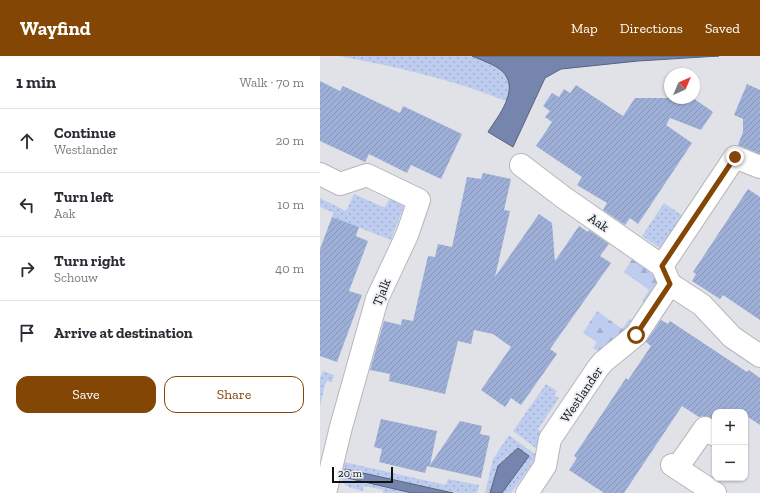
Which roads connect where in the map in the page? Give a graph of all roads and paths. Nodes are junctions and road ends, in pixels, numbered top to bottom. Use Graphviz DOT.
graph roads {
  1 [pos="521,165"];
  2 [pos="760,167"];
  3 [pos="320,174"];
  4 [pos="666,275"];
  5 [pos="760,356"];
  6 [pos="712,433"];
  7 [pos="723,481"];
  8 [pos="325,493"];
  9 [pos="527,493"];
  10 [pos="715,493"];
  1 -- 4 [label="street, Aak"];
  2 -- 4 [label="street, Westlander"];
  3 -- 8 [label="street, Tjalk"];
  4 -- 5 [label="street"];
  4 -- 9 [label="street, Westlander"];
  6 -- 10 [label="street"];
  7 -- 10 [label="street"];
}
